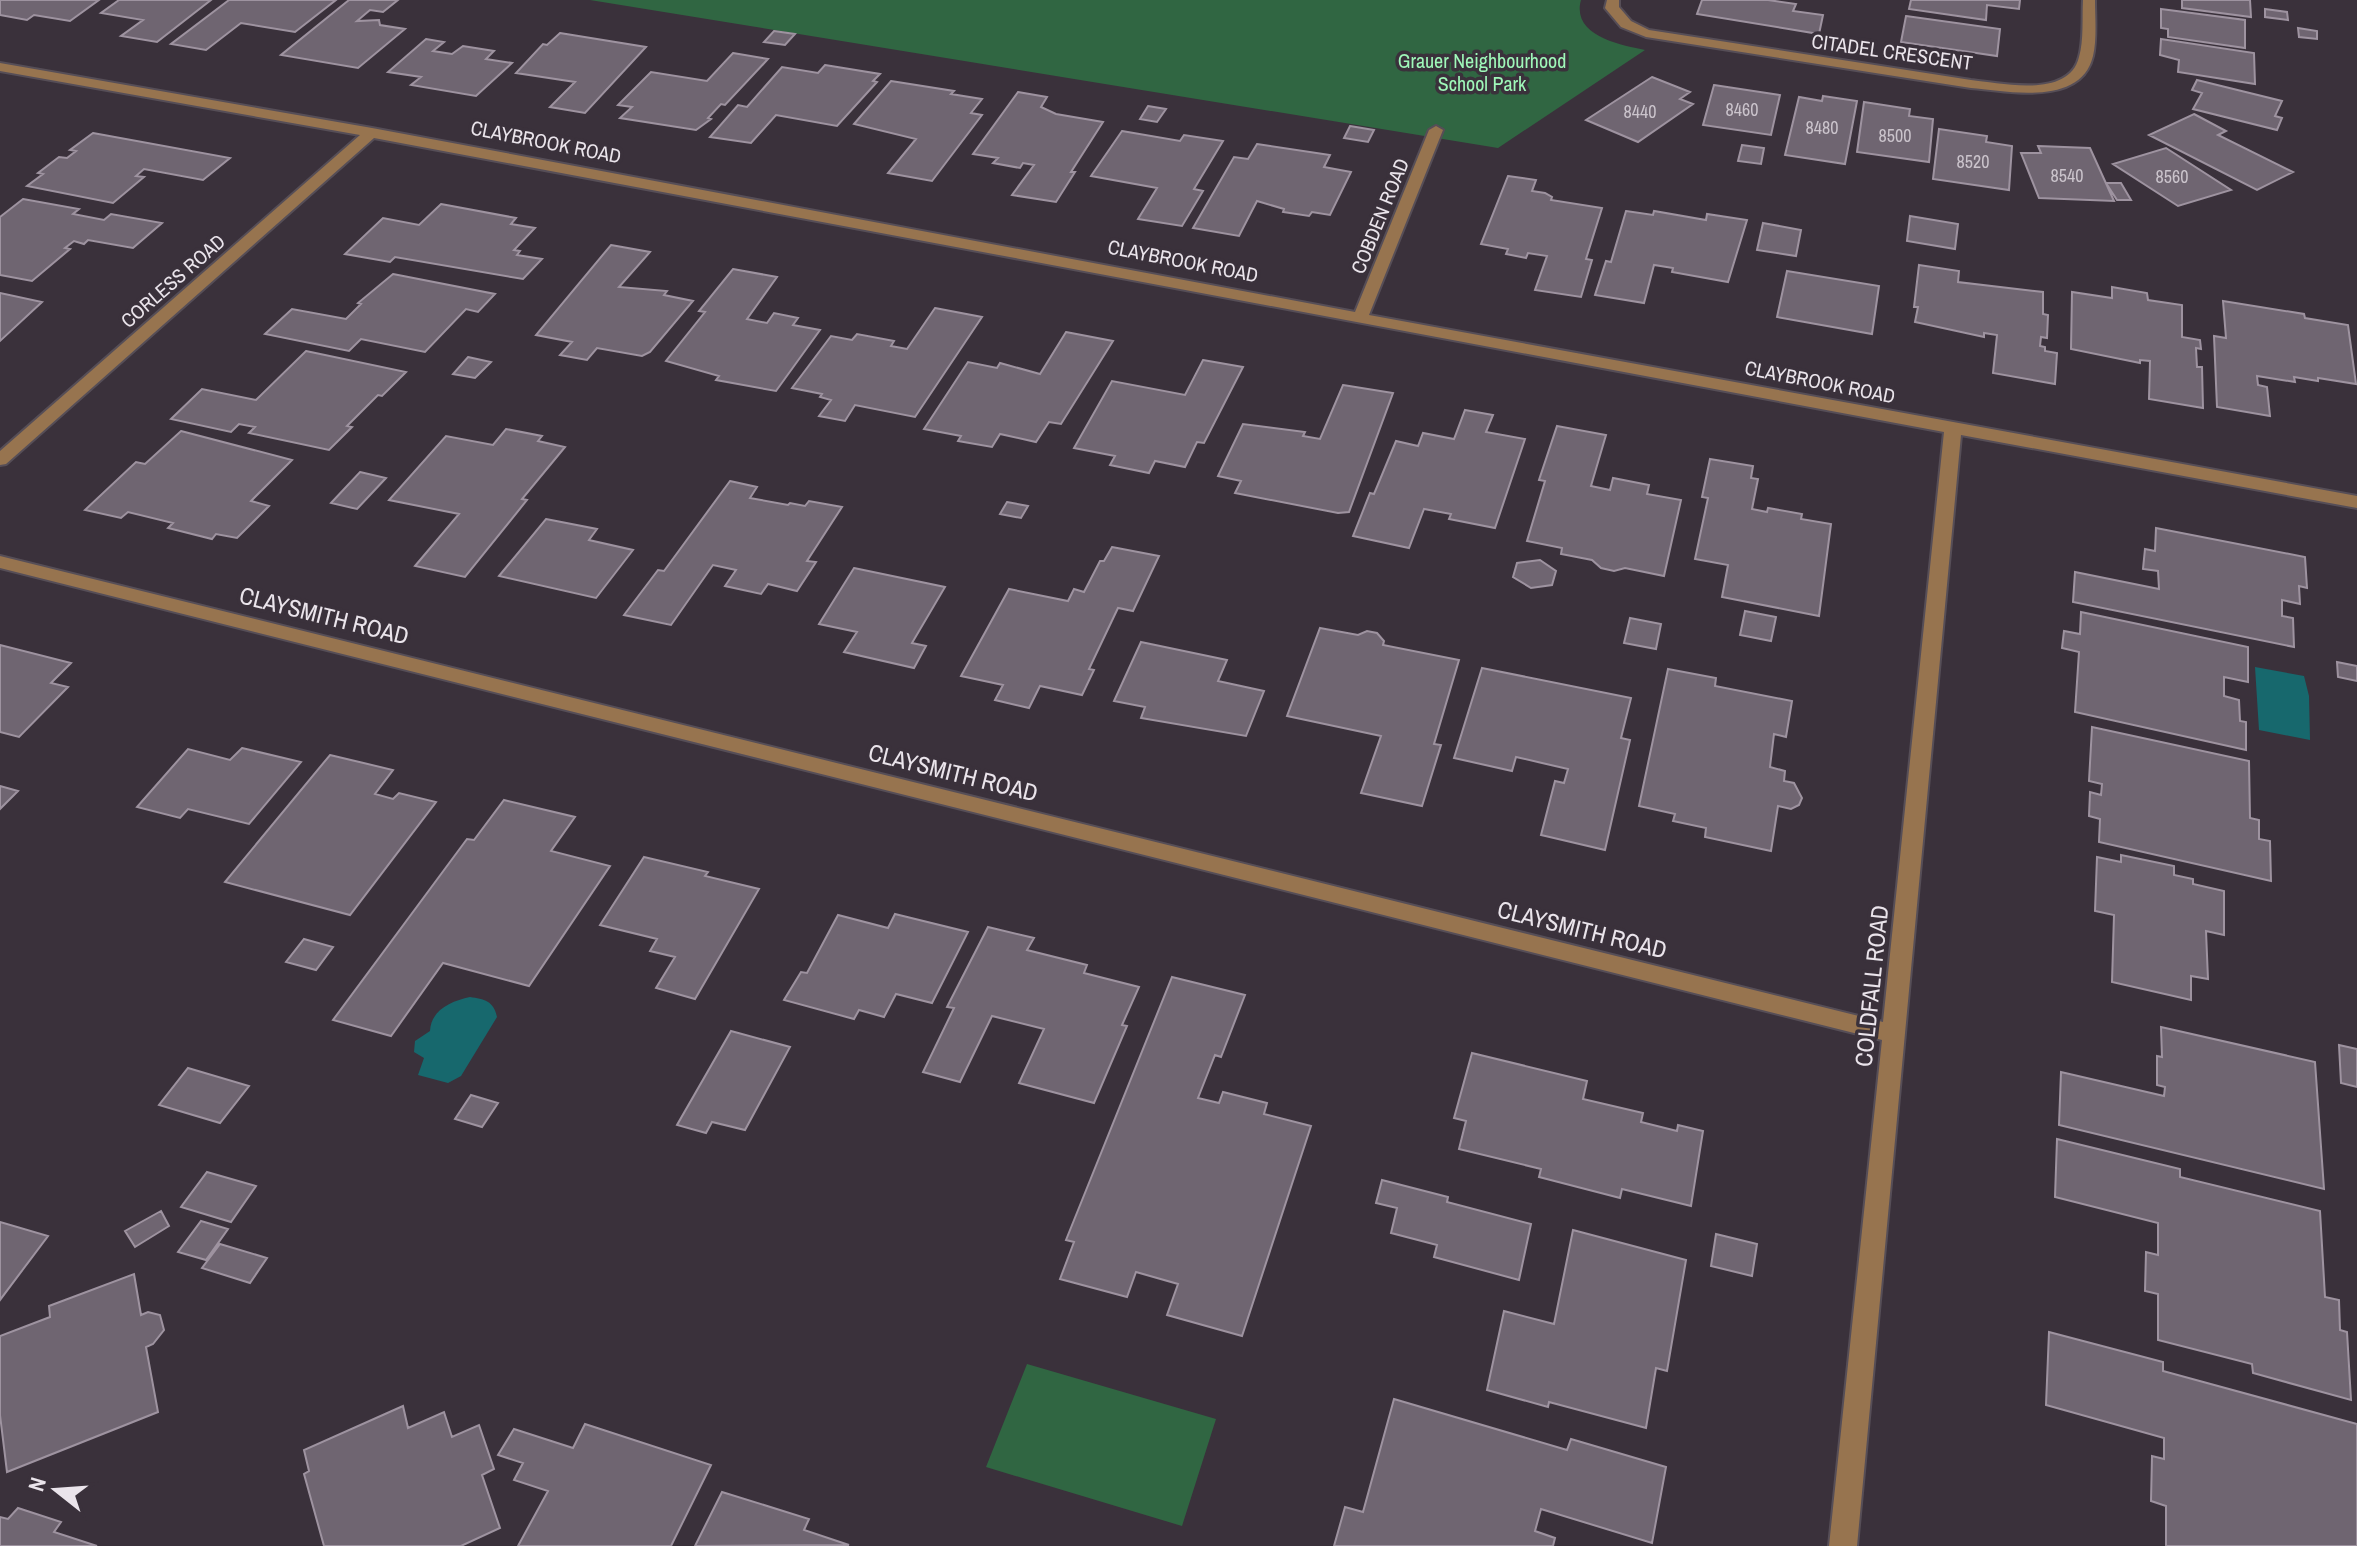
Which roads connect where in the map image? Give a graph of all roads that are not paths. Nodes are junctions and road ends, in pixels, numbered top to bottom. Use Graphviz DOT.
graph roads {
  1 [pos="1613,0"];
  2 [pos="2089,0"];
  3 [pos="0,67"];
  4 [pos="1436,130"];
  5 [pos="372,132"];
  6 [pos="1361,316"];
  7 [pos="1953,430"];
  8 [pos="0,460"];
  9 [pos="2357,502"];
  10 [pos="0,562"];
  11 [pos="1894,1034"];
  12 [pos="1843,1546"];
  1 -- 2 [label="street, CITADEL CRESCENT"];
  3 -- 5 [label="street, CLAYBROOK ROAD"];
  4 -- 6 [label="street, COBDEN ROAD"];
  5 -- 6 [label="street, CLAYBROOK ROAD"];
  5 -- 8 [label="street, CORLESS ROAD"];
  6 -- 7 [label="street, CLAYBROOK ROAD"];
  7 -- 9 [label="street, CLAYBROOK ROAD"];
  7 -- 11 [label="street, COLDFALL ROAD"];
  10 -- 11 [label="street, CLAYSMITH ROAD"];
  11 -- 12 [label="street, COLDFALL ROAD"];
}
